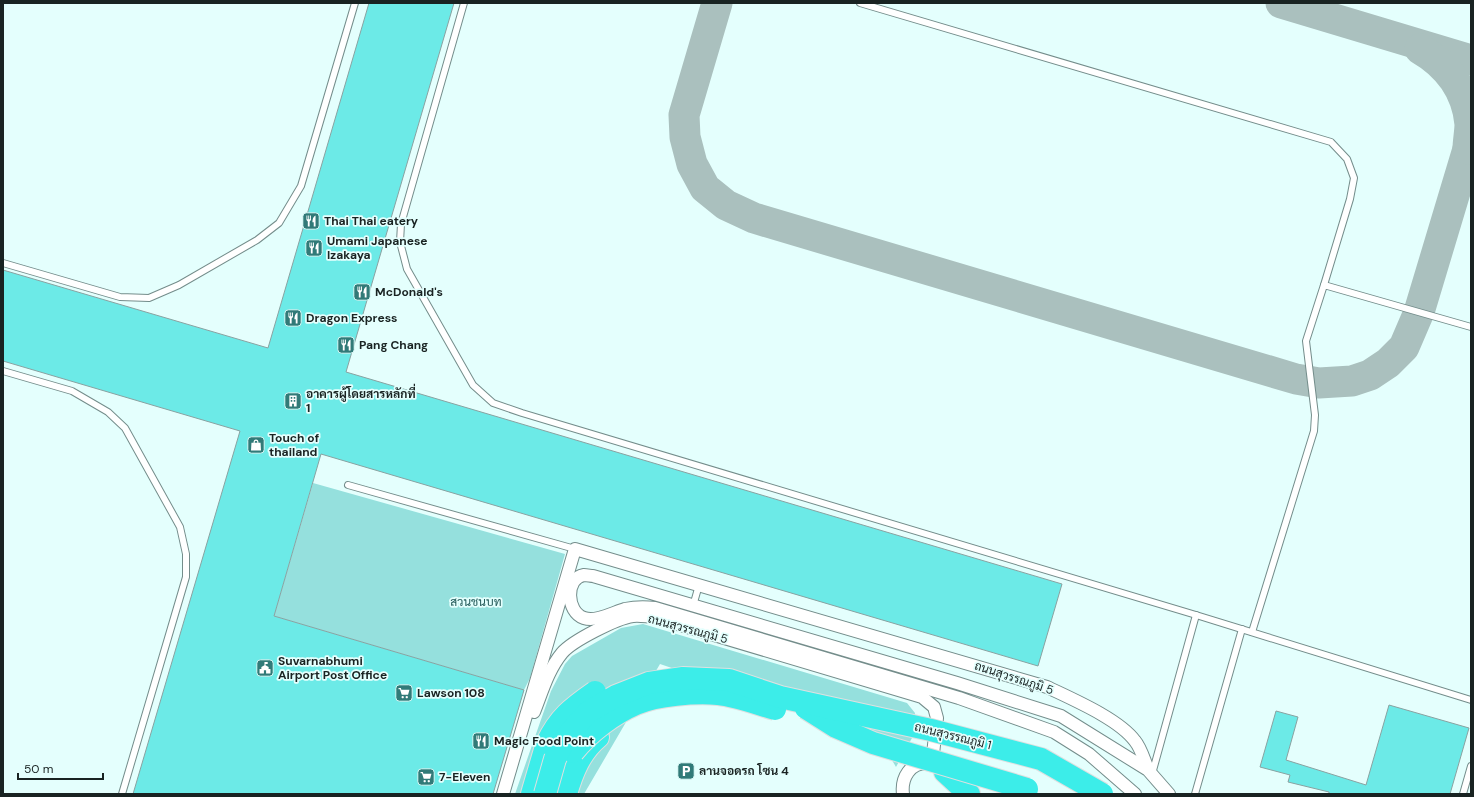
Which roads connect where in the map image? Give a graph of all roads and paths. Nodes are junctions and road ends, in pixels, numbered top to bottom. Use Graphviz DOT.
graph roads {
  1 [pos="355,3"];
  2 [pos="464,3"];
  3 [pos="860,3"];
  4 [pos="3,262"];
  5 [pos="1324,285"];
  6 [pos="1471,327"];
  7 [pos="3,371"];
  8 [pos="348,485"];
  9 [pos="575,549"];
  10 [pos="568,573"];
  11 [pos="699,585"];
  12 [pos="570,589"];
  13 [pos="560,599"];
  14 [pos="694,606"];
  15 [pos="1196,615"];
  16 [pos="1242,629"];
  17 [pos="1252,632"];
  18 [pos="780,697"];
  19 [pos="1471,700"];
  20 [pos="836,727"];
  21 [pos="514,755"];
  22 [pos="1471,766"];
  23 [pos="939,768"];
  24 [pos="1150,772"];
  25 [pos="122,794"];
  26 [pos="503,794"];
  27 [pos="532,794"];
  28 [pos="545,794"];
  29 [pos="556,794"];
  30 [pos="566,794"];
  31 [pos="903,794"];
  32 [pos="949,794"];
  33 [pos="969,794"];
  34 [pos="1038,794"];
  35 [pos="1102,794"];
  36 [pos="1135,794"];
  37 [pos="1169,794"];
  38 [pos="1195,794"];
  39 [pos="1463,794"];
  1 -- 4 [label="lane"];
  2 -- 15 [label="lane"];
  3 -- 5 [label="lane"];
  5 -- 6 [label="lane"];
  5 -- 17 [label="lane"];
  7 -- 25 [label="lane"];
  8 -- 9 [label="lane"];
  9 -- 10 [label="street, ถนนสุวรรณภูมิ 5"];
  9 -- 11 [label="street, ถนนสุวรรณภูมิ 5"];
  10 -- 12 [label="street, ถนนสุวรรณภูมิ 5"];
  10 -- 13 [label="street, ถนนสุวรรณภูมิ 5"];
  11 -- 14 [label="lane"];
  11 -- 24 [label="street, ถนนสุวรรณภูมิ 5"];
  12 -- 13 [label="street, ถนนสุวรรณภูมิ 5"];
  12 -- 14 [label="street, ถนนสุวรรณภูมิ 5"];
  12 -- 36 [label="street, ถนนสุวรรณภูมิ 5"];
  13 -- 21 [label="street, ถนนสุวรรณภูมิ 5"];
  14 -- 24 [label="street, ถนนสุวรรณภูมิ 5"];
  15 -- 16 [label="lane"];
  15 -- 24 [label="lane"];
  16 -- 17 [label="lane"];
  16 -- 38 [label="lane"];
  17 -- 19 [label="lane"];
  18 -- 28 [label="highway, ถนนสุวรรณภูมิ 1, bridge"];
  18 -- 30 [label="highway, ถนนสุวรรณภูมิ 1, bridge"];
  18 -- 35 [label="highway, ถนนสุวรรณภูมิ 1, bridge"];
  20 -- 27 [label="highway, bridge"];
  20 -- 29 [label="highway, bridge"];
  20 -- 34 [label="highway, bridge"];
  21 -- 23 [label="street, ถนนสุวรรณภูมิ 5"];
  21 -- 26 [label="street"];
  22 -- 39 [label="lane"];
  23 -- 31 [label="street"];
  23 -- 32 [label="street, ถนนสุวรรณภูมิ 5"];
  23 -- 33 [label="highway"];
  24 -- 37 [label="street, ถนนสุวรรณภูมิ 5"];
}
